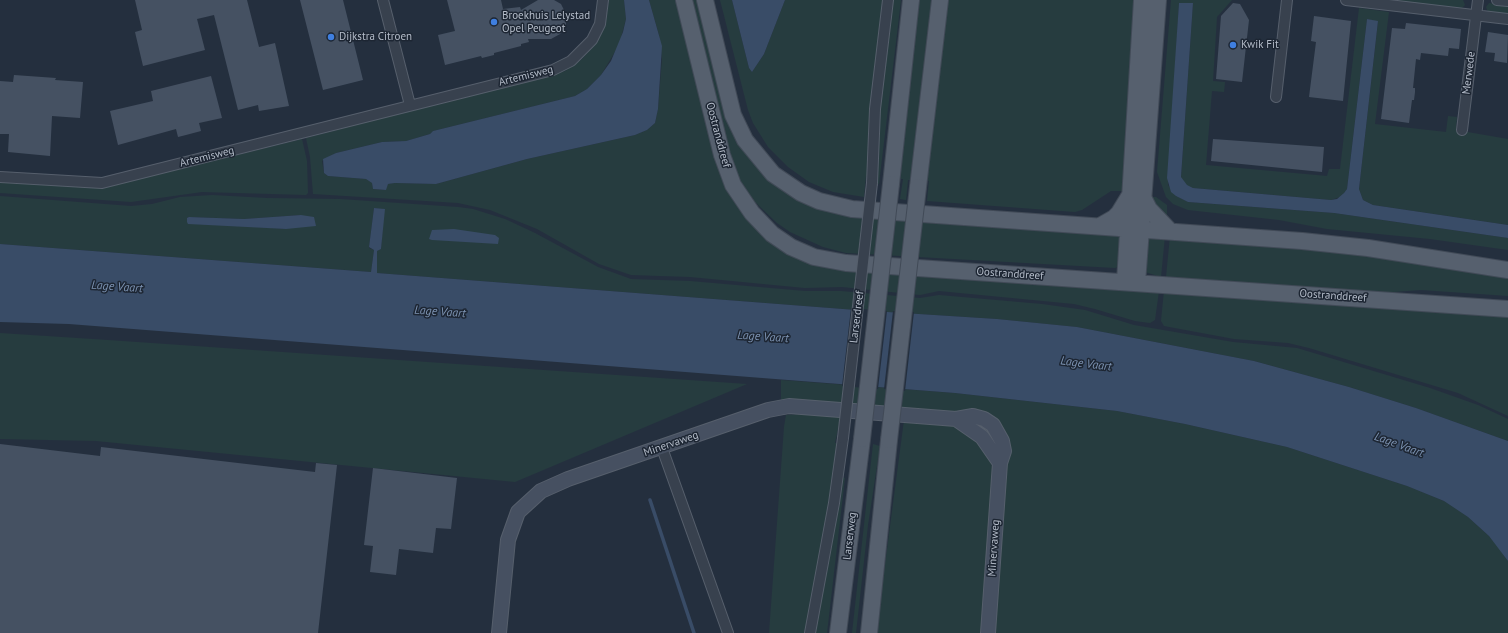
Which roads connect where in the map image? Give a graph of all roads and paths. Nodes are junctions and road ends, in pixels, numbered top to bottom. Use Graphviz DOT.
graph roads {
  1 [pos="383,0"];
  2 [pos="603,0"];
  3 [pos="684,0"];
  4 [pos="705,0"];
  5 [pos="888,0"];
  6 [pos="911,0"];
  7 [pos="940,0"];
  8 [pos="1142,0"];
  9 [pos="1158,0"];
  10 [pos="1287,0"];
  11 [pos="1346,0"];
  12 [pos="1478,0"];
  13 [pos="1497,0"];
  14 [pos="1508,1"];
  15 [pos="1477,15"];
  16 [pos="1508,19"];
  17 [pos="1276,97"];
  18 [pos="410,105"];
  19 [pos="1462,130"];
  20 [pos="0,177"];
  21 [pos="1137,196"];
  22 [pos="1100,226"];
  23 [pos="1135,230"];
  24 [pos="1169,230"];
  25 [pos="1508,270"];
  26 [pos="1131,283"];
  27 [pos="1508,309"];
  28 [pos="862,439"];
  29 [pos="662,448"];
  30 [pos="499,633"];
  31 [pos="728,633"];
  32 [pos="810,633"];
  33 [pos="838,633"];
  34 [pos="869,633"];
  35 [pos="988,633"];
  1 -- 18 [label="street"];
  2 -- 18 [label="street, Artemisweg"];
  3 -- 26 [label="main road, Oostranddreef"];
  4 -- 22 [label="main road, Oostranddreef"];
  5 -- 32 [label="street, Larserdreef, bridge"];
  6 -- 28 [label="main road, Larserdreef, bridge"];
  7 -- 34 [label="main road, bridge"];
  8 -- 21 [label="main road"];
  9 -- 21 [label="main road"];
  10 -- 17 [label="street"];
  11 -- 15 [label="street"];
  12 -- 15 [label="street, Merwede"];
  13 -- 14 [label="street"];
  15 -- 16 [label="street"];
  15 -- 19 [label="street, Merwede"];
  18 -- 20 [label="street, Artemisweg"];
  21 -- 22 [label="main road"];
  21 -- 23 [label="main road"];
  21 -- 24 [label="main road"];
  22 -- 23 [label="main road, Oostranddreef"];
  23 -- 24 [label="main road, Oostranddreef"];
  23 -- 26 [label="main road"];
  24 -- 25 [label="main road, Oostranddreef"];
  26 -- 27 [label="main road, Oostranddreef"];
  28 -- 33 [label="main road, Larserweg"];
  29 -- 30 [label="street, Minervaweg"];
  29 -- 31 [label="street"];
  29 -- 35 [label="street, Minervaweg"];
}
